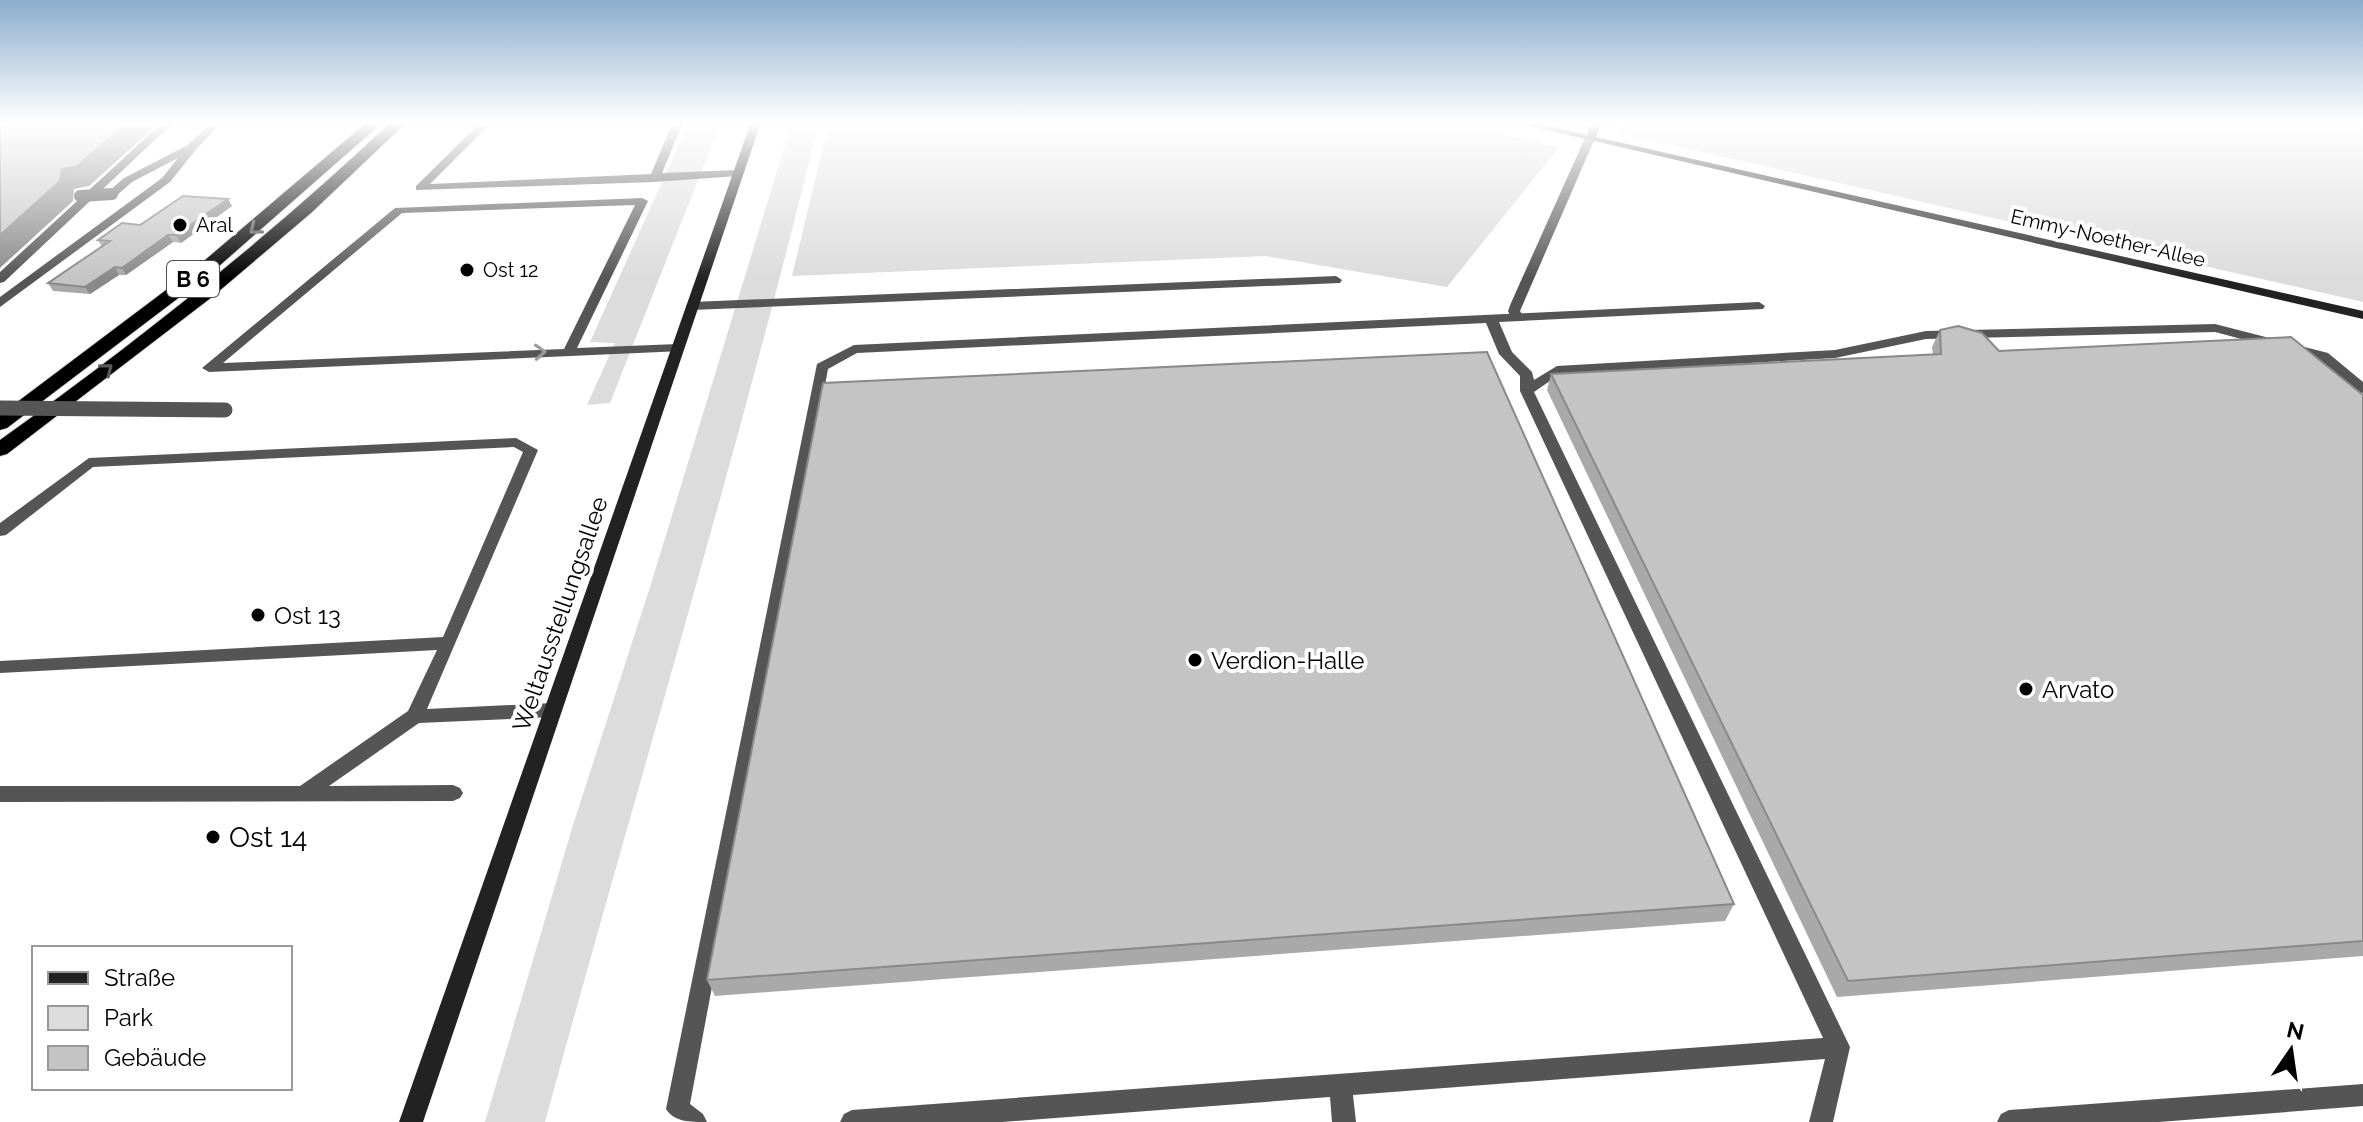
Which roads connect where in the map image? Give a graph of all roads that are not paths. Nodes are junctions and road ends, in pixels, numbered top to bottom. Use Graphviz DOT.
graph roads {
  1 [pos="113,174"];
  2 [pos="139,174"];
  3 [pos="171,174"];
  4 [pos="315,174"];
  5 [pos="343,174"];
  6 [pos="434,174"];
  7 [pos="656,174"];
  8 [pos="719,174"];
  9 [pos="738,174"];
  10 [pos="1574,174"];
  11 [pos="1749,174"];
  12 [pos="654,179"];
  13 [pos="80,196"];
  14 [pos="0,279"];
  15 [pos="1336,280"];
  16 [pos="0,303"];
  17 [pos="692,306"];
  18 [pos="1759,306"];
  19 [pos="2363,315"];
  20 [pos="1518,318"];
  21 [pos="1491,319"];
  22 [pos="678,348"];
  23 [pos="570,350"];
  24 [pos="2363,389"];
  25 [pos="1527,391"];
  26 [pos="0,408"];
  27 [pos="225,410"];
  28 [pos="0,424"];
  29 [pos="0,450"];
  30 [pos="0,531"];
  31 [pos="449,643"];
  32 [pos="0,667"];
  33 [pos="553,710"];
  34 [pos="415,716"];
  35 [pos="304,793"];
  36 [pos="453,793"];
  37 [pos="0,794"];
  38 [pos="1839,1047"];
  39 [pos="1341,1085"];
  40 [pos="2363,1095"];
  41 [pos="411,1122"];
  42 [pos="695,1122"];
  43 [pos="852,1122"];
  44 [pos="1344,1122"];
  45 [pos="1821,1122"];
  46 [pos="2009,1122"];
  1 -- 14 [label="street"];
  2 -- 13 [label="street, bridge"];
  3 -- 16 [label="street"];
  4 -- 28 [label="highway, B 6, one-way"];
  29 -- 5 [label="highway, B 6, one-way"];
  6 -- 12 [label="street"];
  7 -- 12 [label="street"];
  8 -- 12 [label="street"];
  9 -- 17 [label="main road, Weltausstellungsallee"];
  10 -- 20 [label="street"];
  11 -- 19 [label="main road, Emmy-Noether-Allee"];
  15 -- 17 [label="street"];
  17 -- 22 [label="main road, Weltausstellungsallee"];
  18 -- 20 [label="street"];
  20 -- 21 [label="street"];
  21 -- 25 [label="street"];
  21 -- 42 [label="street"];
  22 -- 23 [label="street"];
  22 -- 33 [label="main road, Weltausstellungsallee"];
  23 -- 23 [label="street, one-way"];
  24 -- 25 [label="street"];
  25 -- 38 [label="street"];
  26 -- 27 [label="street, bridge"];
  30 -- 31 [label="street"];
  31 -- 32 [label="street"];
  31 -- 34 [label="street"];
  33 -- 34 [label="street"];
  33 -- 41 [label="main road, Weltausstellungsallee"];
  34 -- 35 [label="street"];
  35 -- 36 [label="street"];
  35 -- 37 [label="street"];
  38 -- 39 [label="street"];
  38 -- 45 [label="street"];
  39 -- 43 [label="street"];
  39 -- 44 [label="street"];
  40 -- 46 [label="street"];
}
